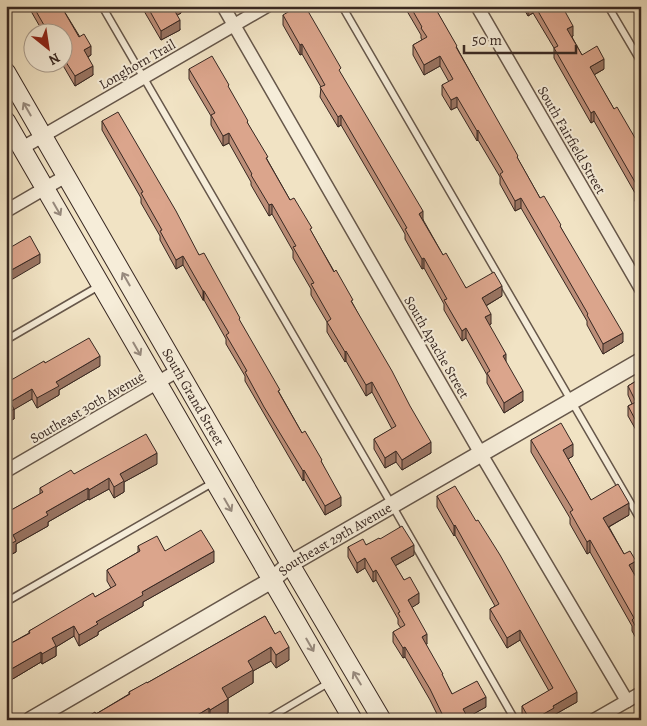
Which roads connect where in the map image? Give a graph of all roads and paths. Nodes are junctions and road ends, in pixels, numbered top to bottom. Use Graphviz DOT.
graph roads {
  1 [pos="102,6"];
  2 [pos="223,6"];
  3 [pos="267,6"];
  4 [pos="342,6"];
  5 [pos="477,6"];
  6 [pos="608,6"];
  7 [pos="234,26"];
  8 [pos="641,62"];
  9 [pos="6,72"];
  10 [pos="143,78"];
  11 [pos="6,121"];
  12 [pos="43,135"];
  13 [pos="22,148"];
  14 [pos="66,176"];
  15 [pos="45,188"];
  16 [pos="6,211"];
  17 [pos="100,285"];
  18 [pos="641,289"];
  19 [pos="6,340"];
  20 [pos="641,361"];
  21 [pos="179,370"];
  22 [pos="157,383"];
  23 [pos="571,402"];
  24 [pos="482,454"];
  25 [pos="6,471"];
  26 [pos="215,482"];
  27 [pos="392,505"];
  28 [pos="641,521"];
  29 [pos="290,564"];
  30 [pos="272,580"];
  31 [pos="6,602"];
  32 [pos="331,681"];
  33 [pos="641,693"];
  34 [pos="627,702"];
  35 [pos="31,720"];
  36 [pos="266,720"];
  37 [pos="353,720"];
  38 [pos="382,720"];
  39 [pos="515,720"];
  40 [pos="594,720"];
  1 -- 10 [label="lane"];
  2 -- 7 [label="street, South Apache Street"];
  3 -- 7 [label="street, Longhorn Trail"];
  4 -- 23 [label="lane"];
  5 -- 18 [label="street, South Fairfield Street"];
  6 -- 8 [label="lane"];
  7 -- 10 [label="street, Longhorn Trail"];
  7 -- 24 [label="street, South Apache Street"];
  12 -- 9 [label="main road, South Grand Street, one-way"];
  10 -- 12 [label="street, Longhorn Trail"];
  10 -- 27 [label="lane"];
  11 -- 13 [label="main road, South Grand Street"];
  12 -- 13 [label="street, Longhorn Trail"];
  12 -- 14 [label="main road, South Grand Street"];
  13 -- 15 [label="main road, South Grand Street"];
  14 -- 15 [label="street"];
  21 -- 14 [label="main road, South Grand Street, one-way"];
  15 -- 16 [label="street"];
  15 -- 17 [label="main road, South Grand Street, one-way"];
  17 -- 19 [label="lane"];
  17 -- 22 [label="main road, South Grand Street, one-way"];
  20 -- 23 [label="street, Southeast 29th Avenue"];
  21 -- 22 [label="street, Southeast 30th Avenue"];
  21 -- 29 [label="main road, South Grand Street"];
  22 -- 25 [label="street, Southeast 30th Avenue"];
  22 -- 26 [label="main road, South Grand Street"];
  23 -- 24 [label="street, Southeast 29th Avenue"];
  23 -- 28 [label="lane"];
  24 -- 27 [label="street, Southeast 29th Avenue"];
  24 -- 34 [label="street, South Apache Street"];
  26 -- 30 [label="main road, South Grand Street, one-way"];
  26 -- 31 [label="lane"];
  27 -- 29 [label="street, Southeast 29th Avenue"];
  27 -- 39 [label="lane"];
  29 -- 30 [label="street, Southeast 29th Avenue"];
  38 -- 29 [label="main road, South Grand Street, one-way"];
  30 -- 32 [label="main road, South Grand Street, one-way"];
  30 -- 35 [label="street, Southeast 29th Avenue"];
  32 -- 36 [label="lane"];
  32 -- 37 [label="main road, South Grand Street"];
  33 -- 34 [label="street"];
  34 -- 40 [label="street"];
}
